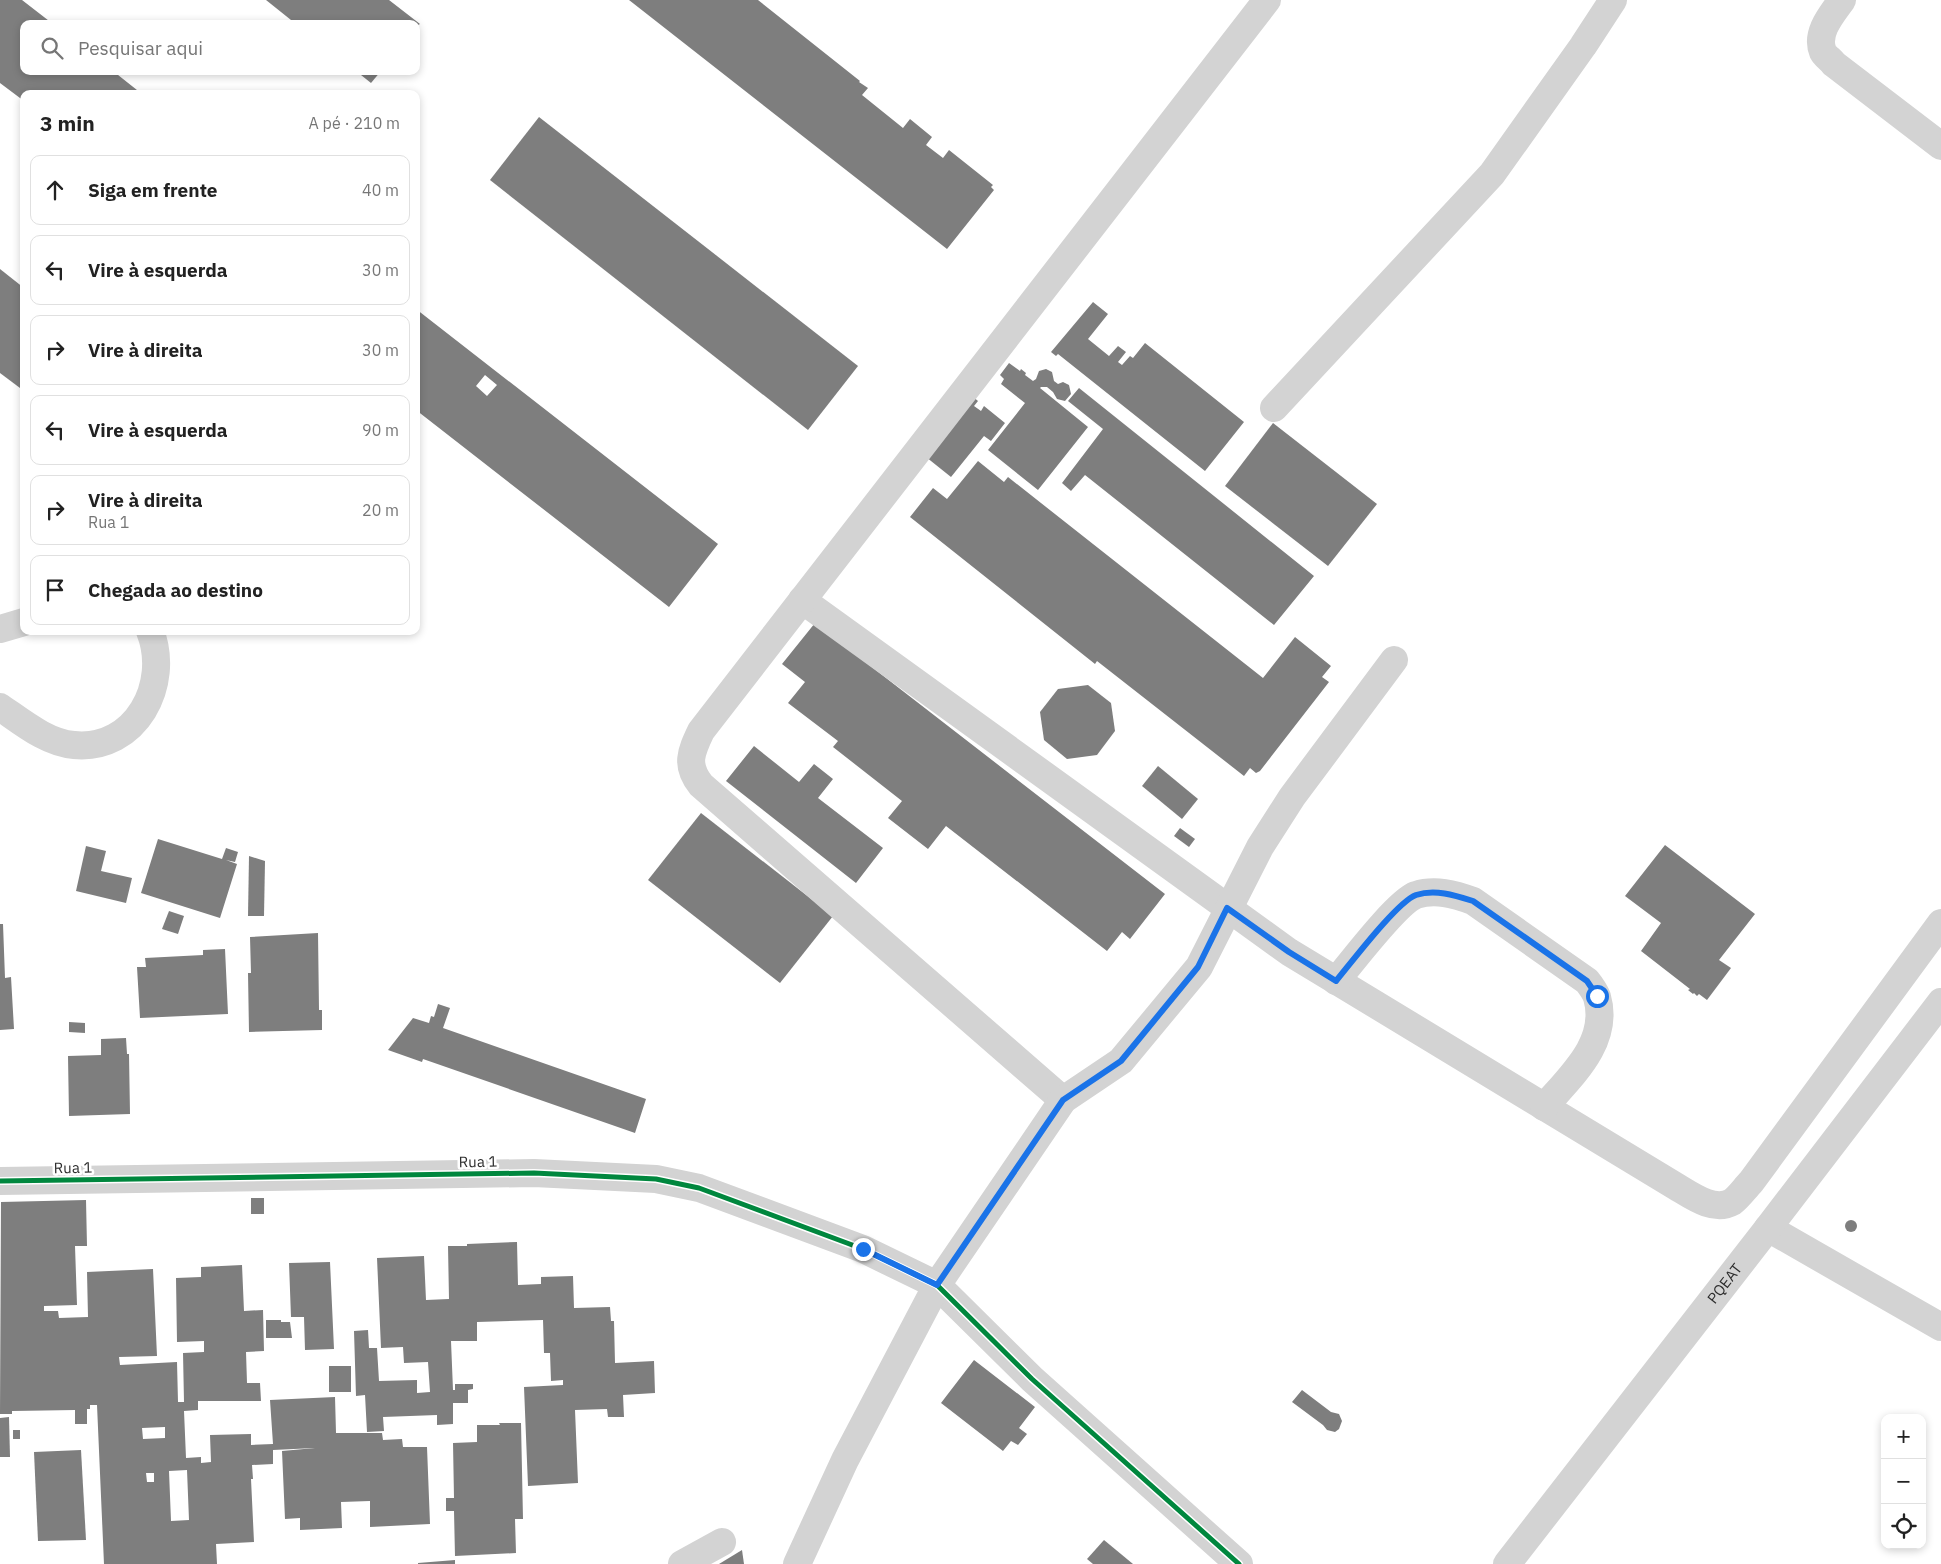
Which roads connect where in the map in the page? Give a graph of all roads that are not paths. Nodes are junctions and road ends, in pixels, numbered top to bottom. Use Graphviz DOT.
graph roads {
  1 [pos="1267,0"];
  2 [pos="1613,0"];
  3 [pos="1842,0"];
  4 [pos="1941,146"];
  5 [pos="1274,408"];
  6 [pos="802,600"];
  7 [pos="20,623"];
  8 [pos="0,629"];
  9 [pos="151,635"];
  10 [pos="1394,660"];
  11 [pos="0,707"];
  12 [pos="1227,908"];
  13 [pos="1941,923"];
  14 [pos="1336,981"];
  15 [pos="1941,1002"];
  16 [pos="1063,1100"];
  17 [pos="1544,1107"];
  18 [pos="0,1181"];
  19 [pos="1768,1228"];
  20 [pos="937,1285"];
  21 [pos="1941,1327"];
  22 [pos="722,1542"];
  23 [pos="682,1564"];
  24 [pos="797,1564"];
  25 [pos="1239,1564"];
  26 [pos="1507,1564"];
  1 -- 6 [label="street"];
  2 -- 5 [label="street"];
  3 -- 4 [label="street"];
  6 -- 12 [label="street"];
  6 -- 16 [label="street"];
  7 -- 8 [label="street"];
  9 -- 11 [label="street"];
  10 -- 12 [label="street"];
  12 -- 14 [label="street"];
  12 -- 16 [label="street"];
  13 -- 17 [label="street"];
  14 -- 17 [label="street"];
  14 -- 17 [label="street"];
  15 -- 19 [label="street, PQEAT"];
  16 -- 20 [label="street"];
  18 -- 20 [label="street, Rua 1"];
  19 -- 21 [label="street"];
  19 -- 26 [label="street, PQEAT"];
  20 -- 24 [label="street"];
  20 -- 25 [label="street, Rua 1"];
  22 -- 23 [label="street"];
}
